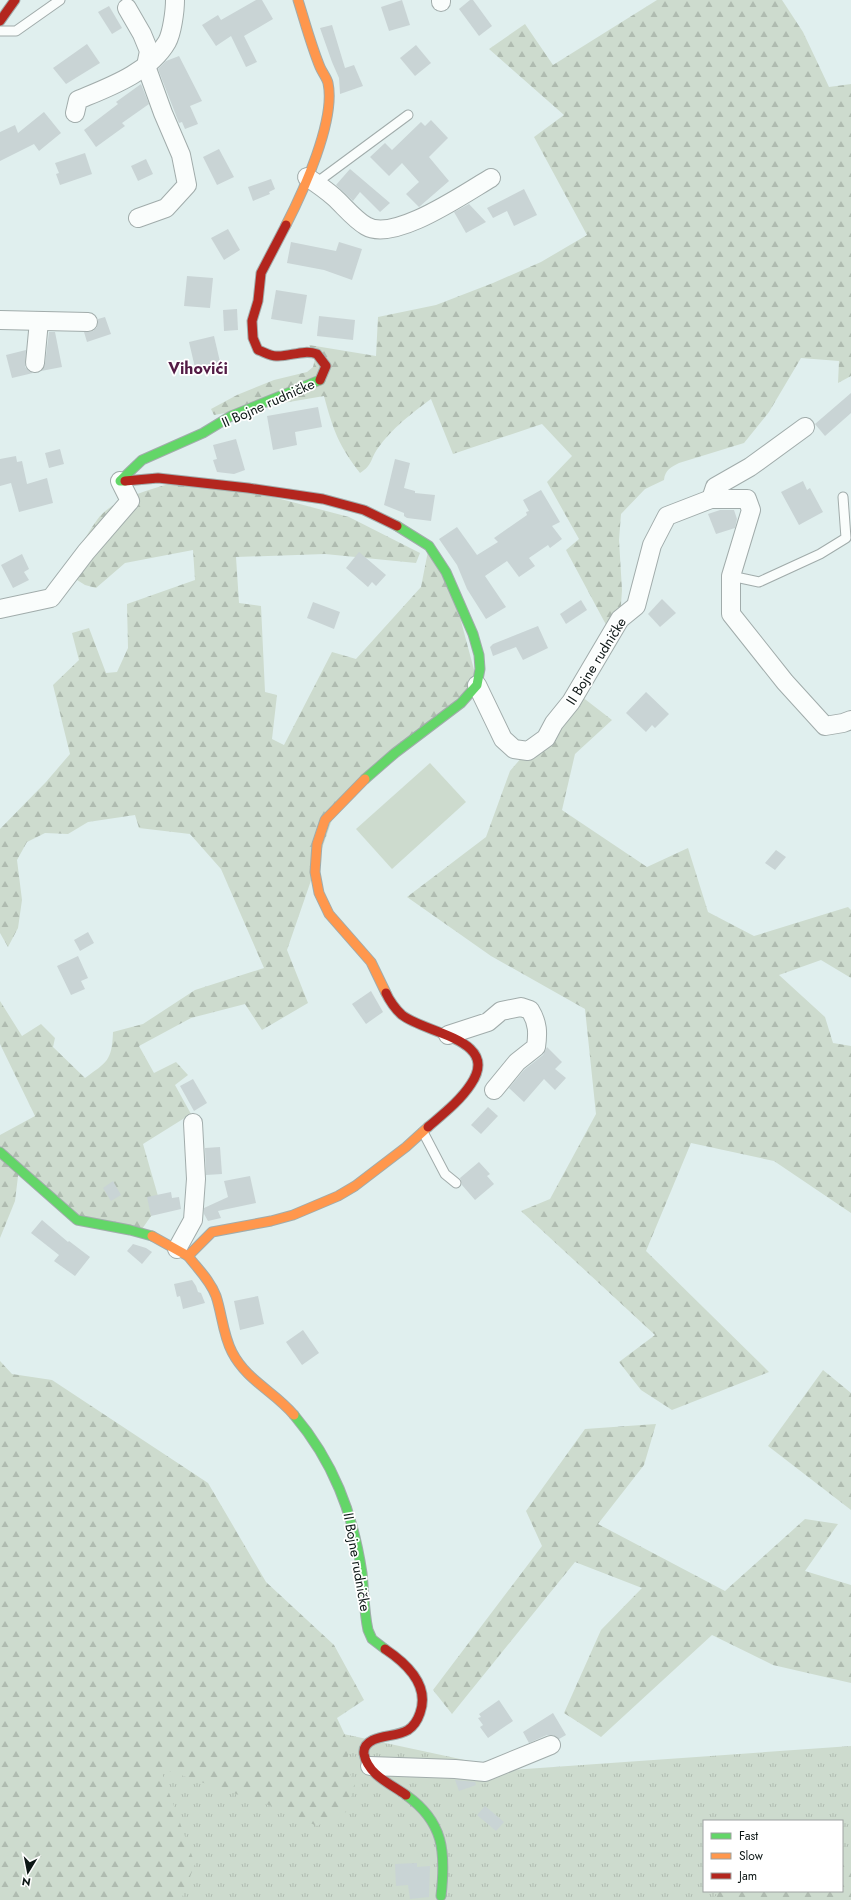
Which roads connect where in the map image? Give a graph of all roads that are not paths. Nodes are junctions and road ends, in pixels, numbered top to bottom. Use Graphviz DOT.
graph roads {
  1 [pos="15,0"];
  2 [pos="60,0"];
  3 [pos="175,0"];
  4 [pos="298,0"];
  5 [pos="127,8"];
  6 [pos="0,21"];
  7 [pos="0,31"];
  8 [pos="146,66"];
  9 [pos="75,113"];
  10 [pos="408,115"];
  11 [pos="491,178"];
  12 [pos="311,180"];
  13 [pos="138,218"];
  14 [pos="0,320"];
  15 [pos="39,321"];
  16 [pos="88,322"];
  17 [pos="35,363"];
  18 [pos="805,427"];
  19 [pos="120,481"];
  20 [pos="843,497"];
  21 [pos="711,499"];
  22 [pos="731,576"];
  23 [pos="0,609"];
  24 [pos="477,685"];
  25 [pos="851,720"];
  26 [pos="448,1035"];
  27 [pos="494,1090"];
  28 [pos="193,1123"];
  29 [pos="423,1132"];
  30 [pos="0,1152"];
  31 [pos="456,1182"];
  32 [pos="183,1252"];
  33 [pos="551,1745"];
  34 [pos="370,1766"];
  35 [pos="441,1896"];
  1 -- 6 [label="street"];
  2 -- 7 [label="lane"];
  3 -- 8 [label="street"];
  4 -- 12 [label="street, II Bojne rudničke"];
  5 -- 8 [label="street"];
  8 -- 9 [label="street"];
  8 -- 13 [label="street"];
  10 -- 12 [label="lane"];
  11 -- 12 [label="street"];
  12 -- 19 [label="street, II Bojne rudničke"];
  14 -- 15 [label="street"];
  15 -- 16 [label="street"];
  15 -- 17 [label="street"];
  18 -- 21 [label="street"];
  19 -- 23 [label="street"];
  19 -- 24 [label="street"];
  20 -- 22 [label="lane"];
  21 -- 22 [label="street, II Bojne rudničke"];
  21 -- 24 [label="street, II Bojne rudničke"];
  22 -- 25 [label="street, II Bojne rudničke"];
  24 -- 26 [label="street"];
  26 -- 27 [label="street"];
  26 -- 29 [label="street"];
  28 -- 32 [label="street"];
  29 -- 31 [label="lane"];
  29 -- 32 [label="street"];
  30 -- 32 [label="street, II Bojne rudničke"];
  32 -- 34 [label="street, II Bojne rudničke"];
  33 -- 34 [label="street"];
  34 -- 35 [label="street, II Bojne rudničke"];
}
